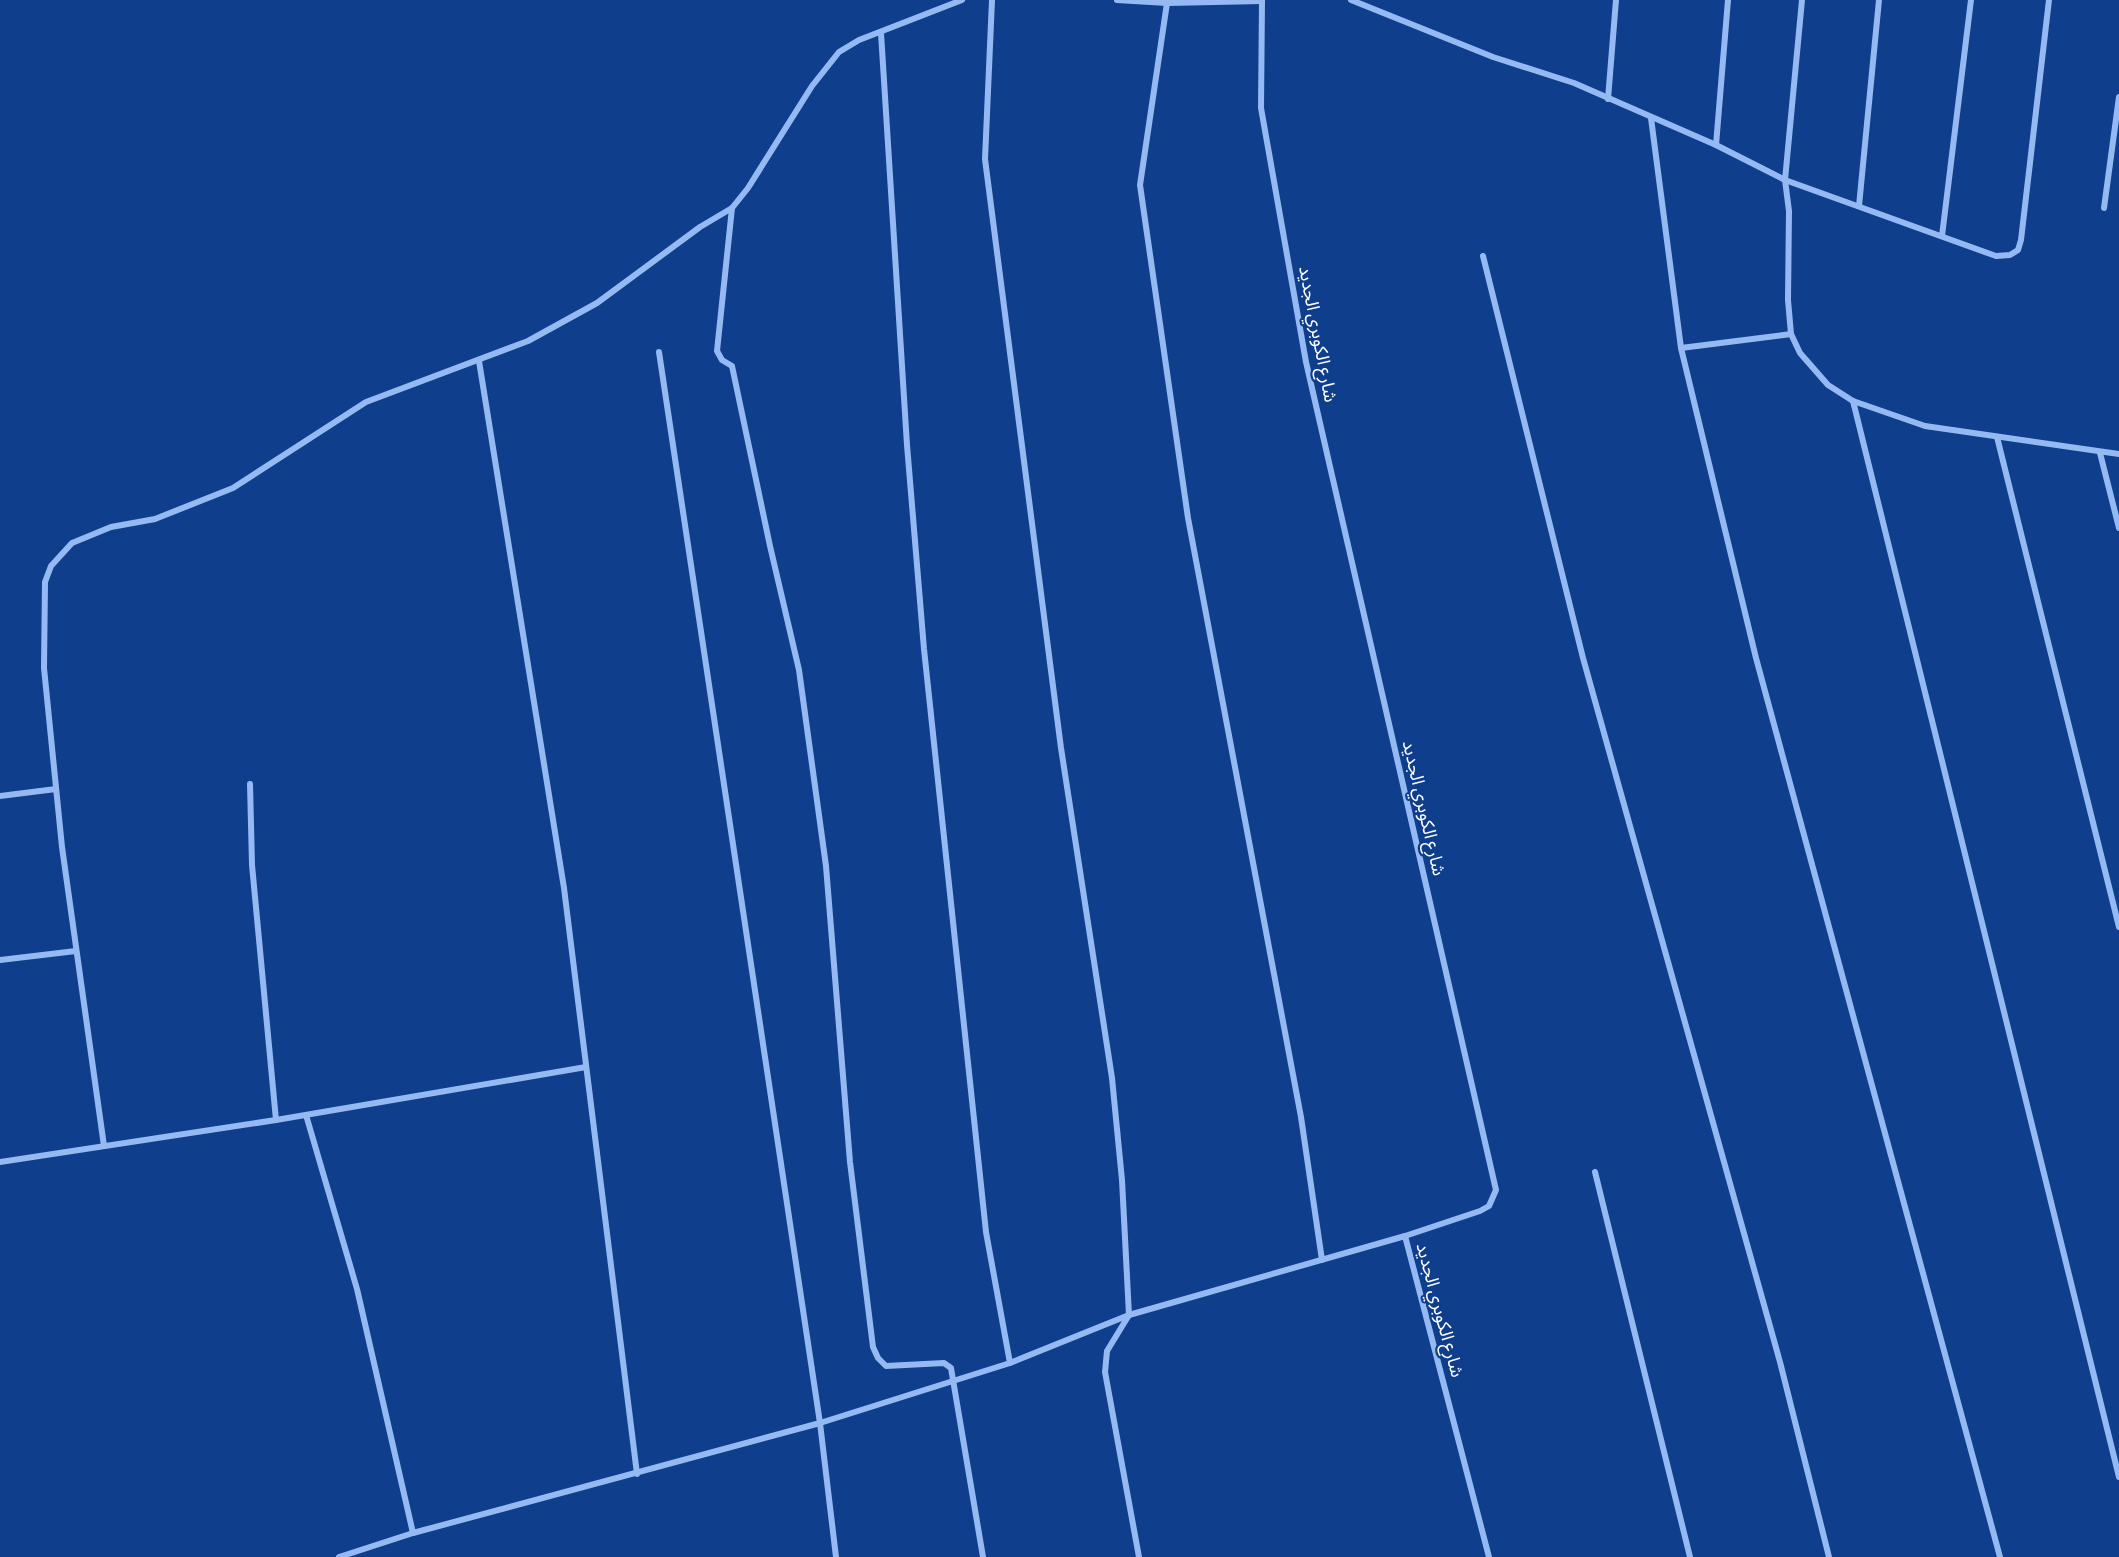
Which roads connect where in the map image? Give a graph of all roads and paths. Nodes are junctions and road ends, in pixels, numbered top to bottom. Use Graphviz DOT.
graph roads {
  1 [pos="962,0"];
  2 [pos="992,0"];
  3 [pos="1117,0"];
  4 [pos="1262,0"];
  5 [pos="1351,0"];
  6 [pos="1616,0"];
  7 [pos="1728,0"];
  8 [pos="1802,0"];
  9 [pos="1879,0"];
  10 [pos="1971,0"];
  11 [pos="2049,0"];
  12 [pos="1167,3"];
  13 [pos="881,33"];
  14 [pos="2119,97"];
  15 [pos="1608,99"];
  16 [pos="1651,118"];
  17 [pos="1716,145"];
  18 [pos="1785,180"];
  19 [pos="1859,206"];
  20 [pos="732,208"];
  21 [pos="2104,208"];
  22 [pos="1942,236"];
  23 [pos="1483,256"];
  24 [pos="1791,334"];
  25 [pos="1681,348"];
  26 [pos="659,352"];
  27 [pos="479,361"];
  28 [pos="1853,401"];
  29 [pos="1997,437"];
  30 [pos="2100,453"];
  31 [pos="2119,454"];
  32 [pos="2119,528"];
  33 [pos="250,784"];
  34 [pos="56,789"];
  35 [pos="0,796"];
  36 [pos="2119,927"];
  37 [pos="76,951"];
  38 [pos="0,960"];
  39 [pos="586,1067"];
  40 [pos="306,1115"];
  41 [pos="276,1120"];
  42 [pos="104,1146"];
  43 [pos="0,1162"];
  44 [pos="1595,1172"];
  45 [pos="1405,1236"];
  46 [pos="1322,1260"];
  47 [pos="1130,1315"];
  48 [pos="1010,1363"];
  49 [pos="955,1380"];
  50 [pos="820,1423"];
  51 [pos="637,1474"];
  52 [pos="2119,1477"];
  53 [pos="413,1533"];
  54 [pos="339,1557"];
  55 [pos="836,1557"];
  56 [pos="983,1557"];
  57 [pos="1139,1557"];
  58 [pos="1489,1557"];
  59 [pos="1690,1557"];
  60 [pos="1829,1557"];
  61 [pos="2000,1557"];
  1 -- 13 [label="street"];
  2 -- 47 [label="street"];
  3 -- 12 [label="street"];
  4 -- 12 [label="street"];
  4 -- 45 [label="street, شارع الكوبري الجديد"];
  5 -- 15 [label="street"];
  6 -- 15 [label="street"];
  7 -- 17 [label="street"];
  8 -- 18 [label="street"];
  9 -- 19 [label="street"];
  10 -- 22 [label="street"];
  11 -- 22 [label="street"];
  12 -- 46 [label="street"];
  13 -- 20 [label="street"];
  13 -- 48 [label="street"];
  14 -- 21 [label="street"];
  15 -- 16 [label="street"];
  16 -- 17 [label="street"];
  16 -- 25 [label="street"];
  17 -- 18 [label="street"];
  18 -- 19 [label="street"];
  18 -- 24 [label="street"];
  19 -- 22 [label="street"];
  20 -- 27 [label="street"];
  20 -- 49 [label="street"];
  23 -- 60 [label="street"];
  24 -- 25 [label="street"];
  24 -- 28 [label="street"];
  25 -- 61 [label="street"];
  26 -- 50 [label="street"];
  27 -- 34 [label="street"];
  27 -- 39 [label="street"];
  28 -- 29 [label="street"];
  28 -- 52 [label="street"];
  29 -- 30 [label="street"];
  29 -- 36 [label="street"];
  30 -- 31 [label="street"];
  30 -- 32 [label="street"];
  33 -- 41 [label="street"];
  34 -- 35 [label="street"];
  34 -- 37 [label="street"];
  37 -- 38 [label="street"];
  37 -- 42 [label="street"];
  39 -- 40 [label="street"];
  39 -- 51 [label="street"];
  40 -- 41 [label="street"];
  40 -- 53 [label="street"];
  41 -- 42 [label="street"];
  42 -- 43 [label="street"];
  44 -- 59 [label="street"];
  45 -- 46 [label="street"];
  45 -- 58 [label="street, شارع الكوبري الجديد"];
  46 -- 47 [label="street"];
  47 -- 48 [label="street"];
  47 -- 57 [label="street"];
  48 -- 49 [label="street"];
  49 -- 50 [label="street"];
  49 -- 56 [label="street"];
  50 -- 51 [label="street"];
  50 -- 55 [label="street"];
  51 -- 53 [label="street"];
  53 -- 54 [label="street"];
}
